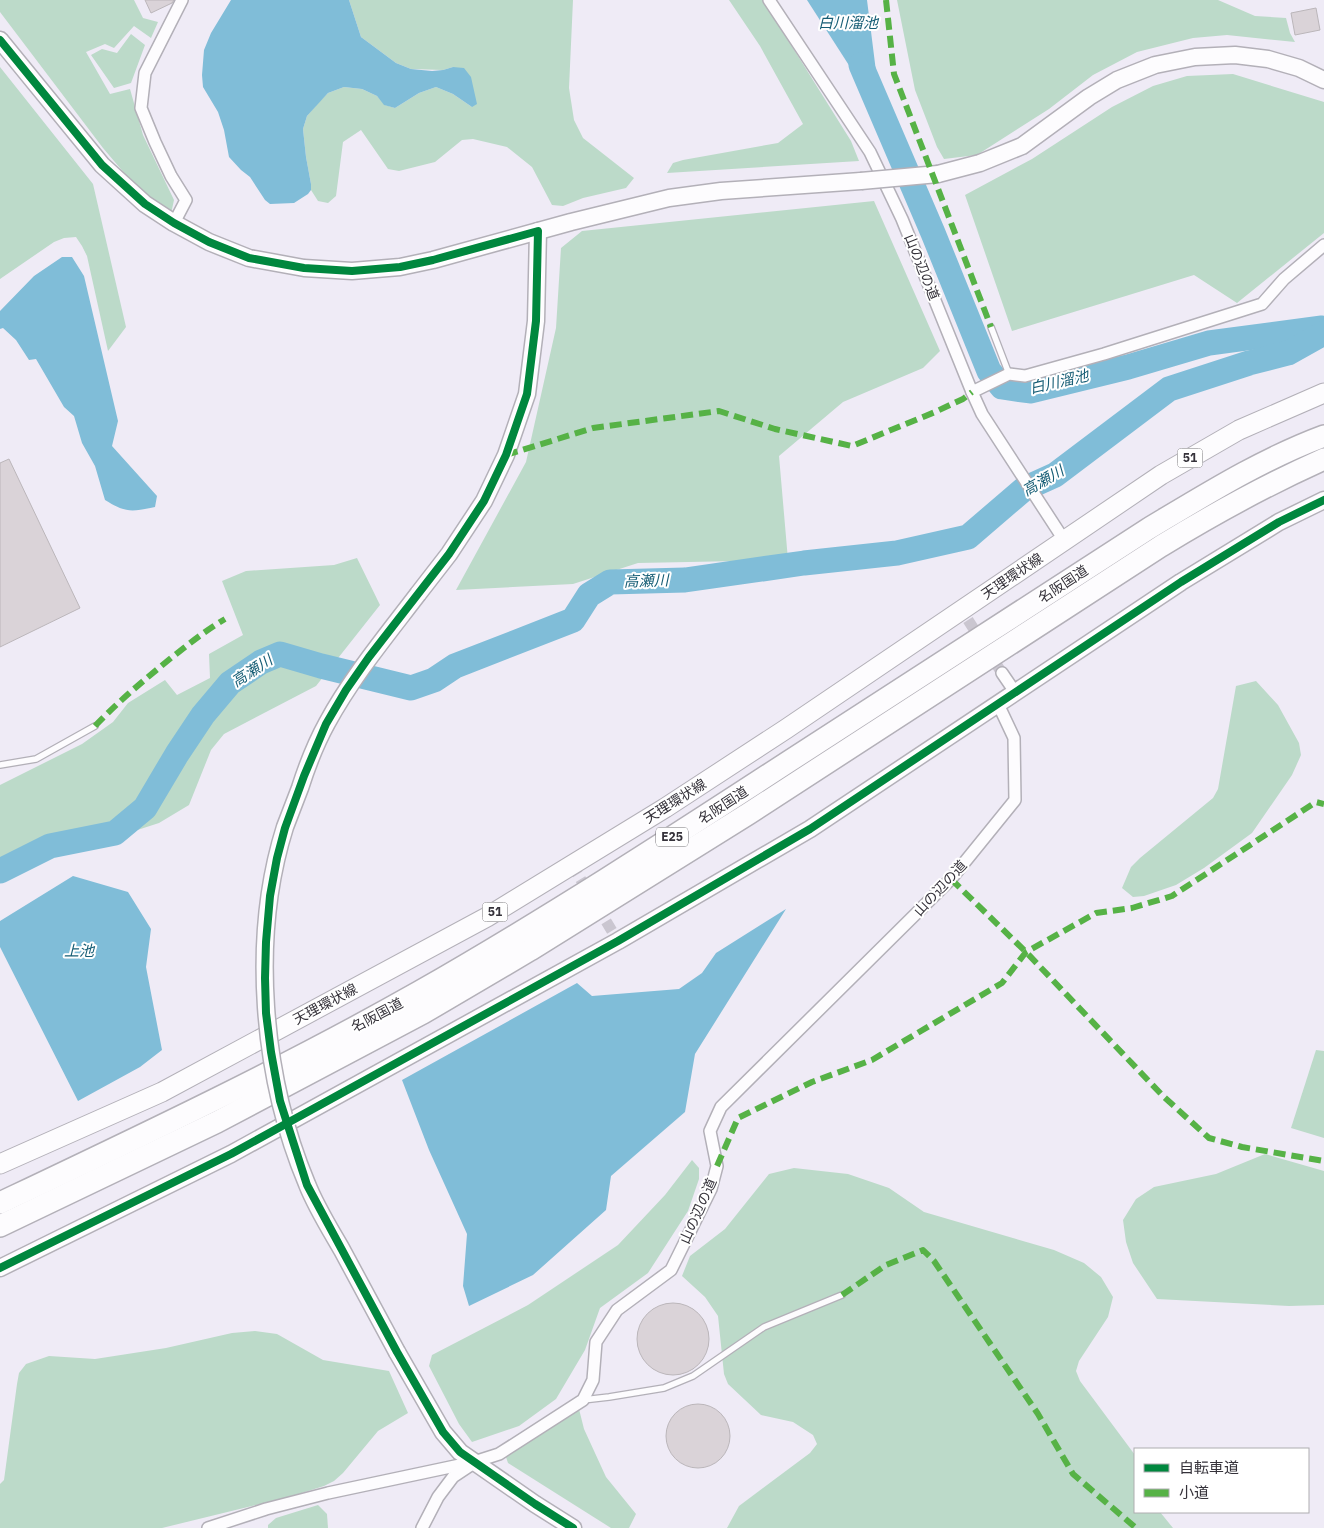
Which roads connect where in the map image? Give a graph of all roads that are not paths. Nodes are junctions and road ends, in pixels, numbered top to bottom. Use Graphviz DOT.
graph roads {
  1 [pos="182,0"];
  2 [pos="769,0"];
  3 [pos="0,40"];
  4 [pos="1324,80"];
  5 [pos="174,223"];
  6 [pos="538,231"];
  7 [pos="1324,245"];
  8 [pos="991,326"];
  9 [pos="1009,374"];
  10 [pos="972,392"];
  11 [pos="1324,393"];
  12 [pos="1324,436"];
  13 [pos="1324,459"];
  14 [pos="1324,467"];
  15 [pos="1272,483"];
  16 [pos="1324,500"];
  17 [pos="1064,540"];
  18 [pos="1002,674"];
  19 [pos="1015,692"];
  20 [pos="998,704"];
  21 [pos="95,726"];
  22 [pos="0,765"];
  23 [pos="0,1164"];
  24 [pos="0,1203"];
  25 [pos="0,1226"];
  26 [pos="0,1268"];
  27 [pos="842,1295"];
  28 [pos="583,1400"];
  29 [pos="474,1462"];
  30 [pos="208,1528"];
  31 [pos="422,1528"];
  32 [pos="573,1528"];
  1 -- 5 [label="street"];
  2 -- 10 [label="street, 山の辺の道"];
  3 -- 5 [label="street"];
  4 -- 6 [label="street, bridge"];
  5 -- 6 [label="street"];
  6 -- 29 [label="street, bridge"];
  7 -- 9 [label="street"];
  8 -- 9 [label="lane"];
  9 -- 10 [label="street"];
  10 -- 17 [label="street, 山の辺の道"];
  11 -- 17 [label="main road, 天理環状線 / 51"];
  12 -- 24 [label="highway, 名阪国道 / E25"];
  13 -- 15 [label="highway, 名阪国道 / E25"];
  14 -- 15 [label="highway"];
  15 -- 25 [label="highway, 名阪国道 / E25"];
  16 -- 19 [label="street"];
  17 -- 23 [label="main road, 天理環状線 / 51"];
  18 -- 19 [label="street"];
  19 -- 20 [label="street"];
  20 -- 26 [label="street"];
  20 -- 28 [label="street, 山の辺の道"];
  21 -- 22 [label="lane"];
  27 -- 28 [label="lane"];
  28 -- 29 [label="street"];
  29 -- 30 [label="street"];
  29 -- 31 [label="street"];
  29 -- 32 [label="street"];
}
